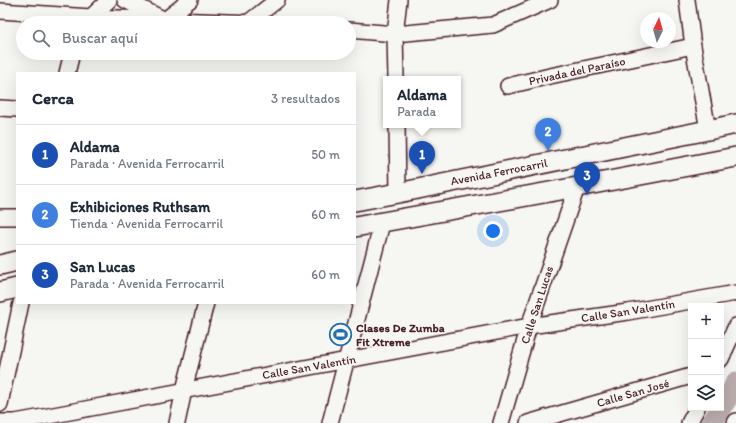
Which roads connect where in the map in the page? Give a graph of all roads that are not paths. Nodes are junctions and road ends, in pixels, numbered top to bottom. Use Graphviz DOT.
graph roads {
  1 [pos="109,0"];
  2 [pos="125,0"];
  3 [pos="190,0"];
  4 [pos="277,0"];
  5 [pos="399,0"];
  6 [pos="550,0"];
  7 [pos="687,0"];
  8 [pos="0,11"];
  9 [pos="52,16"];
  10 [pos="88,16"];
  11 [pos="157,16"];
  12 [pos="170,16"];
  13 [pos="257,16"];
  14 [pos="356,31"];
  15 [pos="395,34"];
  16 [pos="693,46"];
  17 [pos="70,60"];
  18 [pos="67,72"];
  19 [pos="396,76"];
  20 [pos="508,86"];
  21 [pos="0,108"];
  22 [pos="16,109"];
  23 [pos="736,124"];
  24 [pos="397,128"];
  25 [pos="708,130"];
  26 [pos="629,146"];
  27 [pos="736,157"];
  28 [pos="637,176"];
  29 [pos="577,187"];
  30 [pos="398,193"];
  31 [pos="356,200"];
  32 [pos="0,216"];
  33 [pos="16,217"];
  34 [pos="382,222"];
  35 [pos="356,227"];
  36 [pos="16,261"];
  37 [pos="0,265"];
  38 [pos="16,288"];
  39 [pos="0,292"];
  40 [pos="736,294"];
  41 [pos="21,304"];
  42 [pos="206,304"];
  43 [pos="529,326"];
  44 [pos="736,326"];
  45 [pos="724,352"];
  46 [pos="346,360"];
  47 [pos="688,377"];
  48 [pos="184,390"];
  49 [pos="0,404"];
  50 [pos="695,411"];
  51 [pos="0,422"];
  52 [pos="177,423"];
  53 [pos="330,423"];
  54 [pos="501,423"];
  55 [pos="528,423"];
  56 [pos="689,423"];
  1 -- 10 [label="street"];
  2 -- 11 [label="street"];
  3 -- 12 [label="street"];
  4 -- 13 [label="street"];
  5 -- 15 [label="street"];
  6 -- 15 [label="street"];
  7 -- 16 [label="street"];
  8 -- 9 [label="street"];
  14 -- 15 [label="street"];
  15 -- 19 [label="street"];
  16 -- 20 [label="street, Privada del Paraíso"];
  16 -- 25 [label="street"];
  17 -- 18 [label="street"];
  21 -- 22 [label="street"];
  23 -- 25 [label="main road, Avenida Ferrocarril"];
  24 -- 30 [label="street"];
  25 -- 26 [label="main road, Avenida Ferrocarril"];
  26 -- 28 [label="main road"];
  26 -- 30 [label="main road, Avenida Ferrocarril"];
  27 -- 28 [label="main road"];
  28 -- 29 [label="main road"];
  29 -- 34 [label="main road"];
  29 -- 43 [label="street, Calle San Lucas"];
  30 -- 31 [label="main road, Avenida Ferrocarril"];
  32 -- 33 [label="street"];
  34 -- 35 [label="main road"];
  34 -- 46 [label="street"];
  36 -- 37 [label="main road"];
  38 -- 39 [label="main road"];
  40 -- 43 [label="street, Calle San Valentín"];
  41 -- 49 [label="street"];
  42 -- 48 [label="street"];
  43 -- 46 [label="street, Calle San Valentín"];
  43 -- 54 [label="street, Calle San Lucas"];
  44 -- 45 [label="street"];
  46 -- 48 [label="street, Calle San Valentín"];
  46 -- 53 [label="street"];
  47 -- 55 [label="street, Calle San José"];
  48 -- 51 [label="street, Calle San Valentín"];
  48 -- 52 [label="street"];
  50 -- 56 [label="street"];
}
